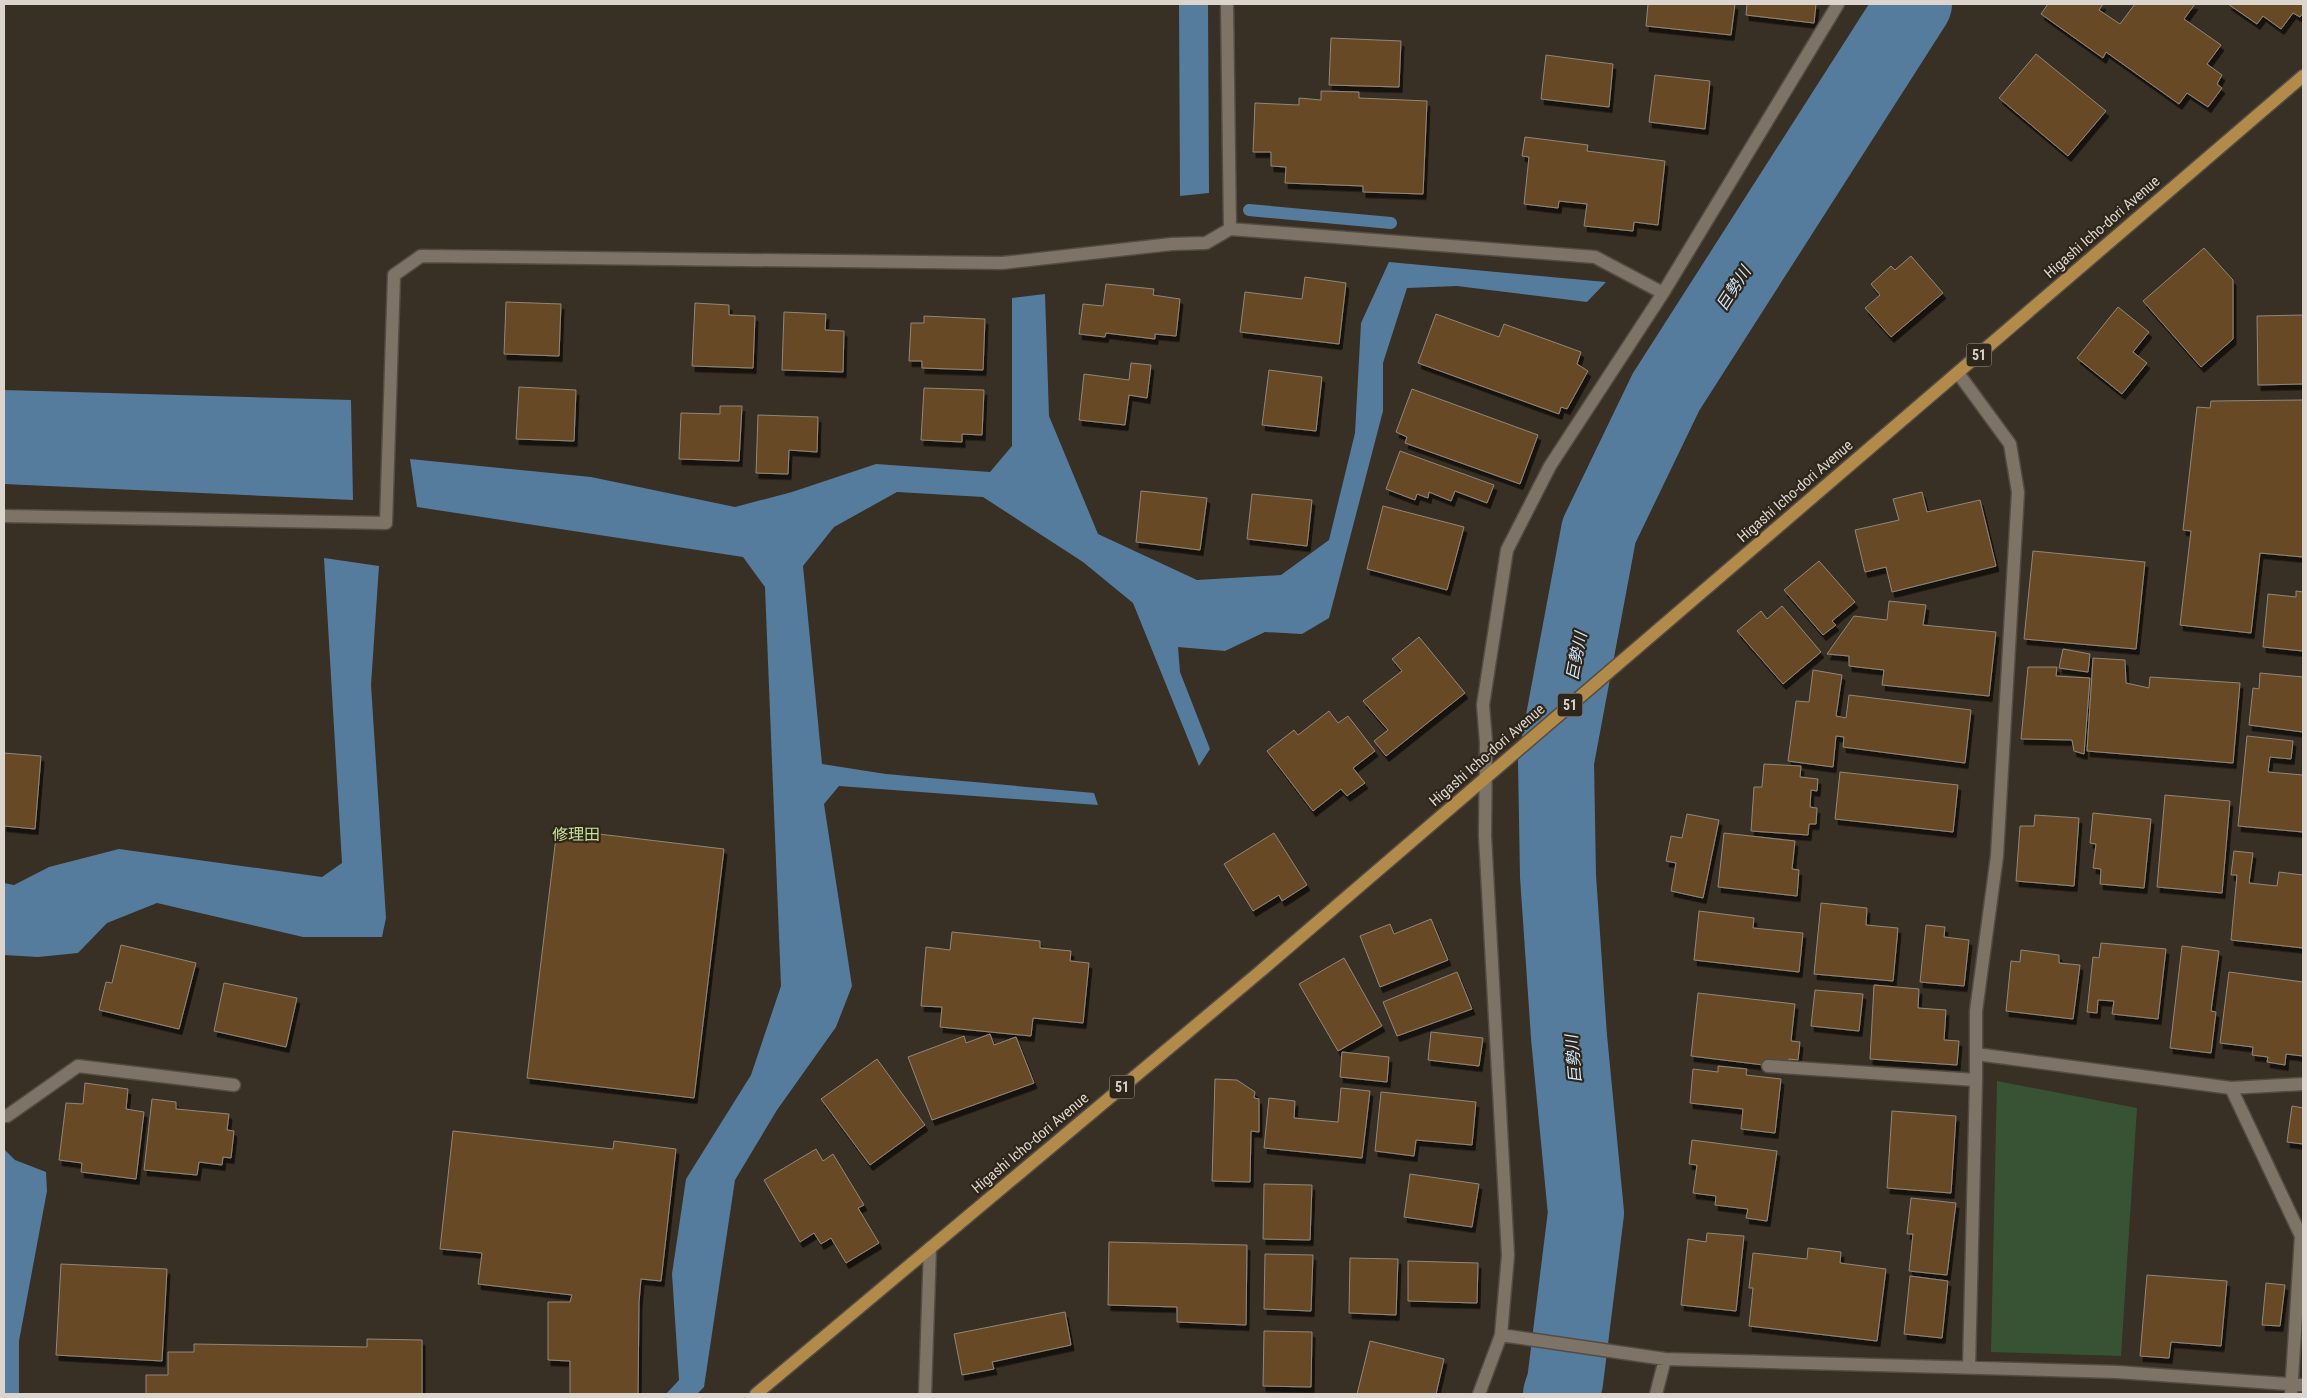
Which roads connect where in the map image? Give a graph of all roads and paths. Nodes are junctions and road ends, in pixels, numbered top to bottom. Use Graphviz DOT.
graph roads {
  1 [pos="1227,4"];
  2 [pos="1838,4"];
  3 [pos="2303,76"];
  4 [pos="1230,229"];
  5 [pos="1663,293"];
  6 [pos="1958,372"];
  7 [pos="4,516"];
  8 [pos="1486,778"];
  9 [pos="1976,1054"];
  10 [pos="1768,1066"];
  11 [pos="1976,1080"];
  12 [pos="2303,1084"];
  13 [pos="234,1085"];
  14 [pos="2231,1088"];
  15 [pos="4,1116"];
  16 [pos="930,1248"];
  17 [pos="1501,1335"];
  18 [pos="1665,1359"];
  19 [pos="1969,1368"];
  20 [pos="2295,1388"];
  21 [pos="756,1394"];
  22 [pos="925,1394"];
  23 [pos="1479,1394"];
  24 [pos="1656,1394"];
  1 -- 4 [label="street"];
  2 -- 5 [label="street"];
  3 -- 6 [label="main road, Higashi Icho-dori Avenue / 51"];
  4 -- 5 [label="street"];
  4 -- 7 [label="street"];
  5 -- 8 [label="street"];
  6 -- 8 [label="main road, Higashi Icho-dori Avenue / 51"];
  6 -- 9 [label="street"];
  8 -- 16 [label="main road, Higashi Icho-dori Avenue / 51"];
  8 -- 17 [label="street"];
  9 -- 11 [label="street"];
  9 -- 14 [label="street"];
  10 -- 11 [label="street"];
  11 -- 19 [label="street"];
  12 -- 14 [label="street"];
  13 -- 15 [label="street"];
  14 -- 20 [label="street"];
  16 -- 21 [label="main road, Higashi Icho-dori Avenue / 51"];
  16 -- 22 [label="street"];
  17 -- 18 [label="street"];
  17 -- 23 [label="street"];
  18 -- 19 [label="street"];
  18 -- 24 [label="street"];
  19 -- 20 [label="street"];
}
